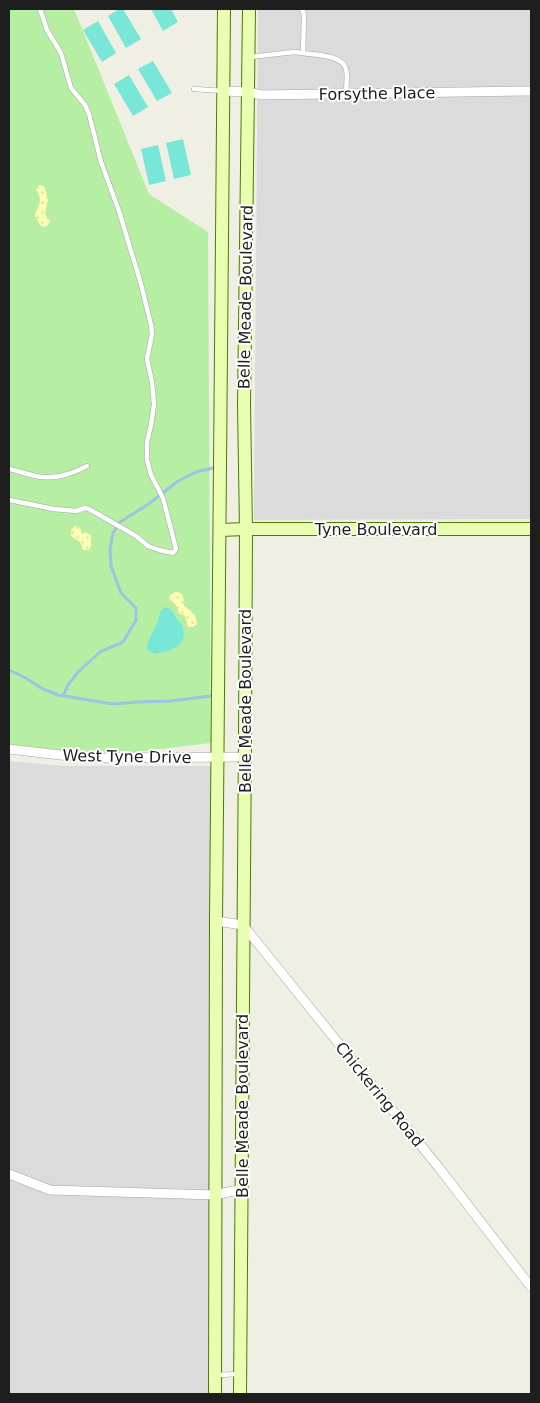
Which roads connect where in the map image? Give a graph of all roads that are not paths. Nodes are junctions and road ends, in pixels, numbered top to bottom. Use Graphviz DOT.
graph roads {
  1 [pos="40,9"];
  2 [pos="224,9"];
  3 [pos="249,9"];
  4 [pos="302,9"];
  5 [pos="303,53"];
  6 [pos="249,58"];
  7 [pos="194,90"];
  8 [pos="224,91"];
  9 [pos="531,91"];
  10 [pos="248,92"];
  11 [pos="346,94"];
  12 [pos="87,466"];
  13 [pos="9,469"];
  14 [pos="9,500"];
  15 [pos="246,529"];
  16 [pos="531,529"];
  17 [pos="220,530"];
  18 [pos="9,749"];
  19 [pos="218,756"];
  20 [pos="245,757"];
  21 [pos="216,921"];
  22 [pos="243,925"];
  23 [pos="9,1174"];
  24 [pos="242,1189"];
  25 [pos="215,1195"];
  26 [pos="531,1287"];
  27 [pos="240,1374"];
  28 [pos="215,1375"];
  29 [pos="215,1394"];
  30 [pos="240,1394"];
  1 -- 14 [label="lane"];
  2 -- 8 [label="street, Belle Meade Boulevard"];
  3 -- 6 [label="street, Belle Meade Boulevard"];
  4 -- 5 [label="lane"];
  5 -- 6 [label="lane"];
  5 -- 11 [label="lane"];
  6 -- 10 [label="street, Belle Meade Boulevard"];
  7 -- 8 [label="lane"];
  8 -- 10 [label="street, Forsythe Place"];
  8 -- 17 [label="street, Belle Meade Boulevard"];
  9 -- 11 [label="street, Forsythe Place"];
  10 -- 11 [label="street, Forsythe Place"];
  10 -- 15 [label="street, Belle Meade Boulevard"];
  12 -- 13 [label="lane"];
  15 -- 16 [label="street, Tyne Boulevard"];
  15 -- 17 [label="street, Tyne Boulevard"];
  15 -- 20 [label="street, Belle Meade Boulevard"];
  17 -- 19 [label="street, Belle Meade Boulevard"];
  18 -- 19 [label="street, West Tyne Drive"];
  19 -- 20 [label="street, West Tyne Drive"];
  19 -- 21 [label="street, Belle Meade Boulevard"];
  20 -- 22 [label="street, Belle Meade Boulevard"];
  21 -- 22 [label="street"];
  21 -- 25 [label="street, Belle Meade Boulevard"];
  22 -- 24 [label="street, Belle Meade Boulevard"];
  22 -- 26 [label="street, Chickering Road"];
  23 -- 25 [label="street"];
  24 -- 25 [label="street"];
  24 -- 27 [label="street, Belle Meade Boulevard"];
  25 -- 28 [label="street, Belle Meade Boulevard"];
  27 -- 28 [label="lane"];
  27 -- 30 [label="street, Belle Meade Boulevard"];
  28 -- 29 [label="street, Belle Meade Boulevard"];
}
